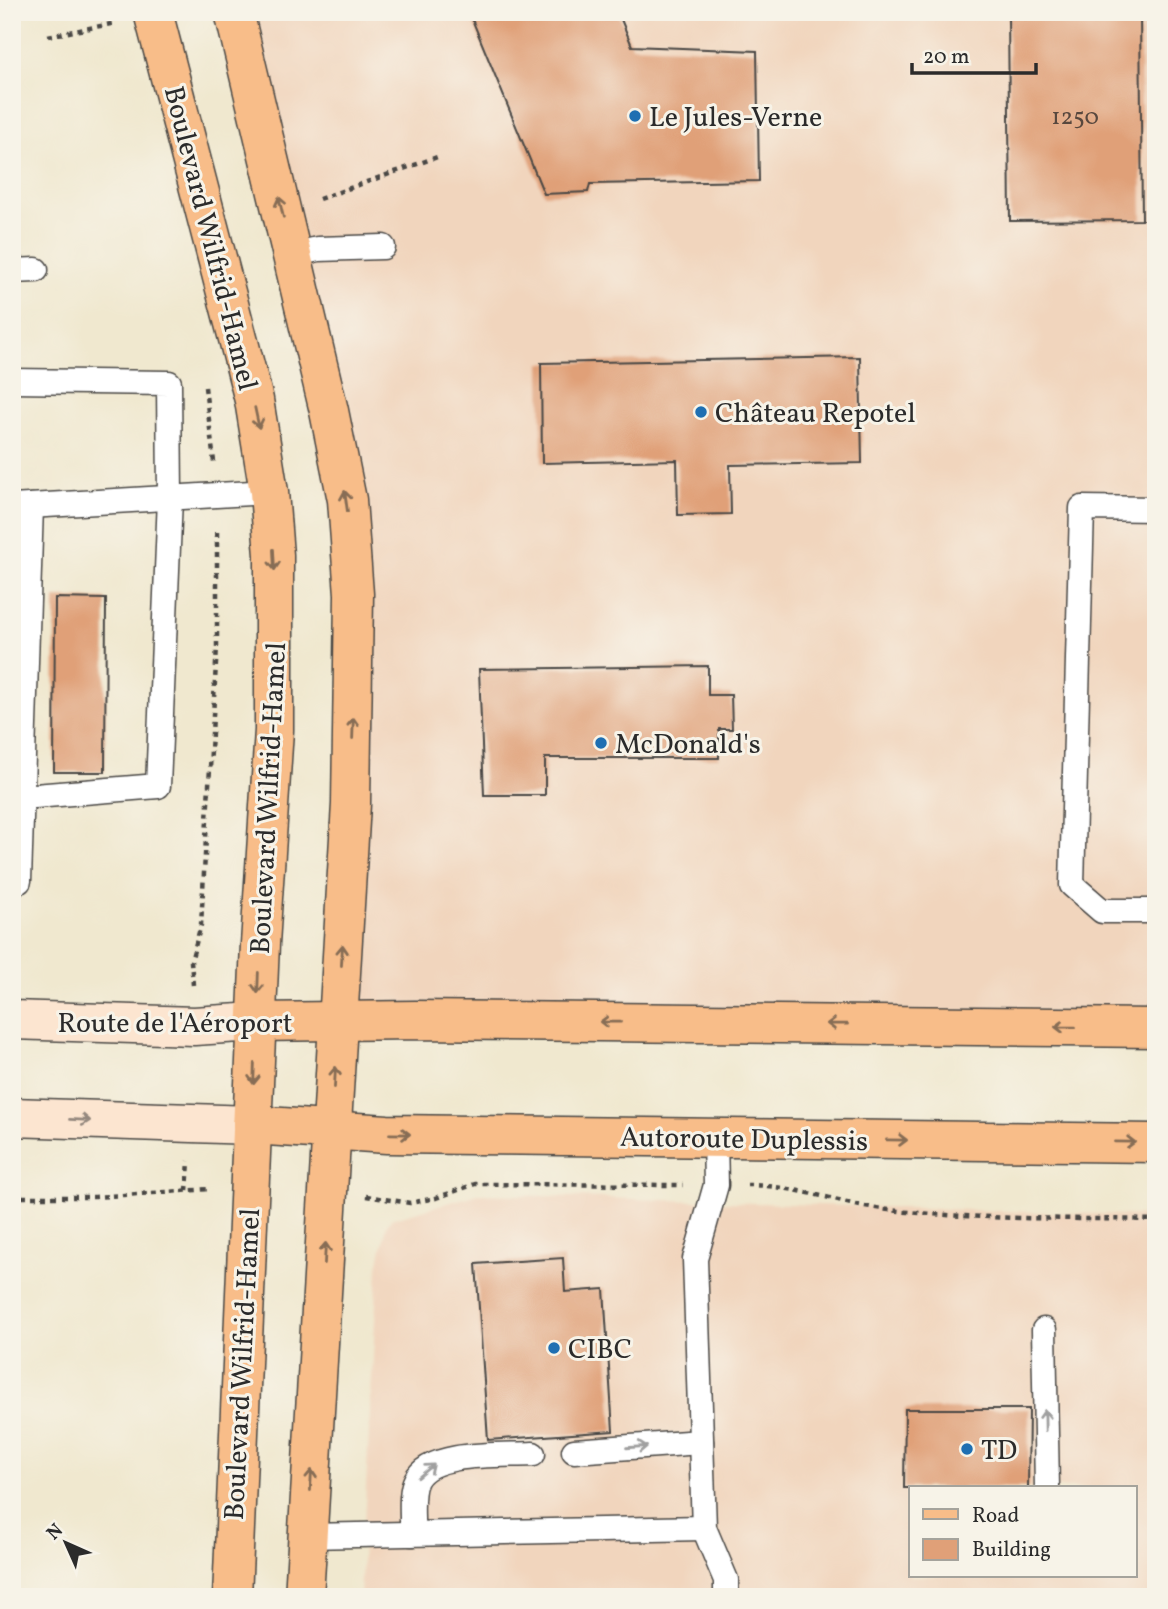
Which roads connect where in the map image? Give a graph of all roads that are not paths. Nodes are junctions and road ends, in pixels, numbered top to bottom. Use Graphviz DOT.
graph roads {
  1 [pos="234,12"];
  2 [pos="140,16"];
  3 [pos="383,247"];
  4 [pos="292,255"];
  5 [pos="12,381"];
  6 [pos="270,492"];
  7 [pos="170,498"];
  8 [pos="22,506"];
  9 [pos="1156,509"];
  10 [pos="22,797"];
  11 [pos="12,882"];
  12 [pos="1156,911"];
  13 [pos="12,1020"];
  14 [pos="256,1022"];
  15 [pos="339,1023"];
  16 [pos="1156,1028"];
  17 [pos="12,1117"];
  18 [pos="252,1125"];
  19 [pos="332,1131"];
  20 [pos="715,1138"];
  21 [pos="1156,1143"];
  22 [pos="1044,1330"];
  23 [pos="701,1443"];
  24 [pos="574,1451"];
  25 [pos="533,1454"];
  26 [pos="1046,1486"];
  27 [pos="704,1528"];
  28 [pos="412,1534"];
  29 [pos="307,1536"];
  30 [pos="232,1597"];
  31 [pos="304,1597"];
  32 [pos="726,1597"];
  4 -- 1 [label="main road, one-way"];
  2 -- 6 [label="main road, Boulevard Wilfrid-Hamel, one-way"];
  3 -- 4 [label="lane"];
  15 -- 4 [label="main road, one-way"];
  5 -- 7 [label="lane"];
  6 -- 7 [label="lane"];
  6 -- 14 [label="main road, Boulevard Wilfrid-Hamel, one-way"];
  7 -- 8 [label="lane"];
  7 -- 10 [label="lane"];
  8 -- 10 [label="lane"];
  9 -- 12 [label="lane"];
  10 -- 11 [label="lane"];
  13 -- 14 [label="main road, Route de l'Aéroport"];
  14 -- 15 [label="main road, Route de l'Aéroport"];
  14 -- 18 [label="main road, Boulevard Wilfrid-Hamel, one-way"];
  16 -- 15 [label="main road, one-way"];
  19 -- 15 [label="main road, one-way"];
  17 -- 18 [label="main road, one-way"];
  18 -- 19 [label="main road"];
  18 -- 30 [label="main road, Boulevard Wilfrid-Hamel"];
  19 -- 20 [label="main road, Autoroute Duplessis, one-way"];
  29 -- 19 [label="main road, one-way"];
  20 -- 21 [label="main road, Autoroute Duplessis, one-way"];
  20 -- 23 [label="lane"];
  26 -- 22 [label="lane, one-way"];
  24 -- 23 [label="lane, one-way"];
  23 -- 27 [label="lane"];
  28 -- 25 [label="lane, one-way"];
  27 -- 28 [label="lane"];
  27 -- 32 [label="lane"];
  28 -- 29 [label="lane"];
  29 -- 31 [label="main road"];
}
